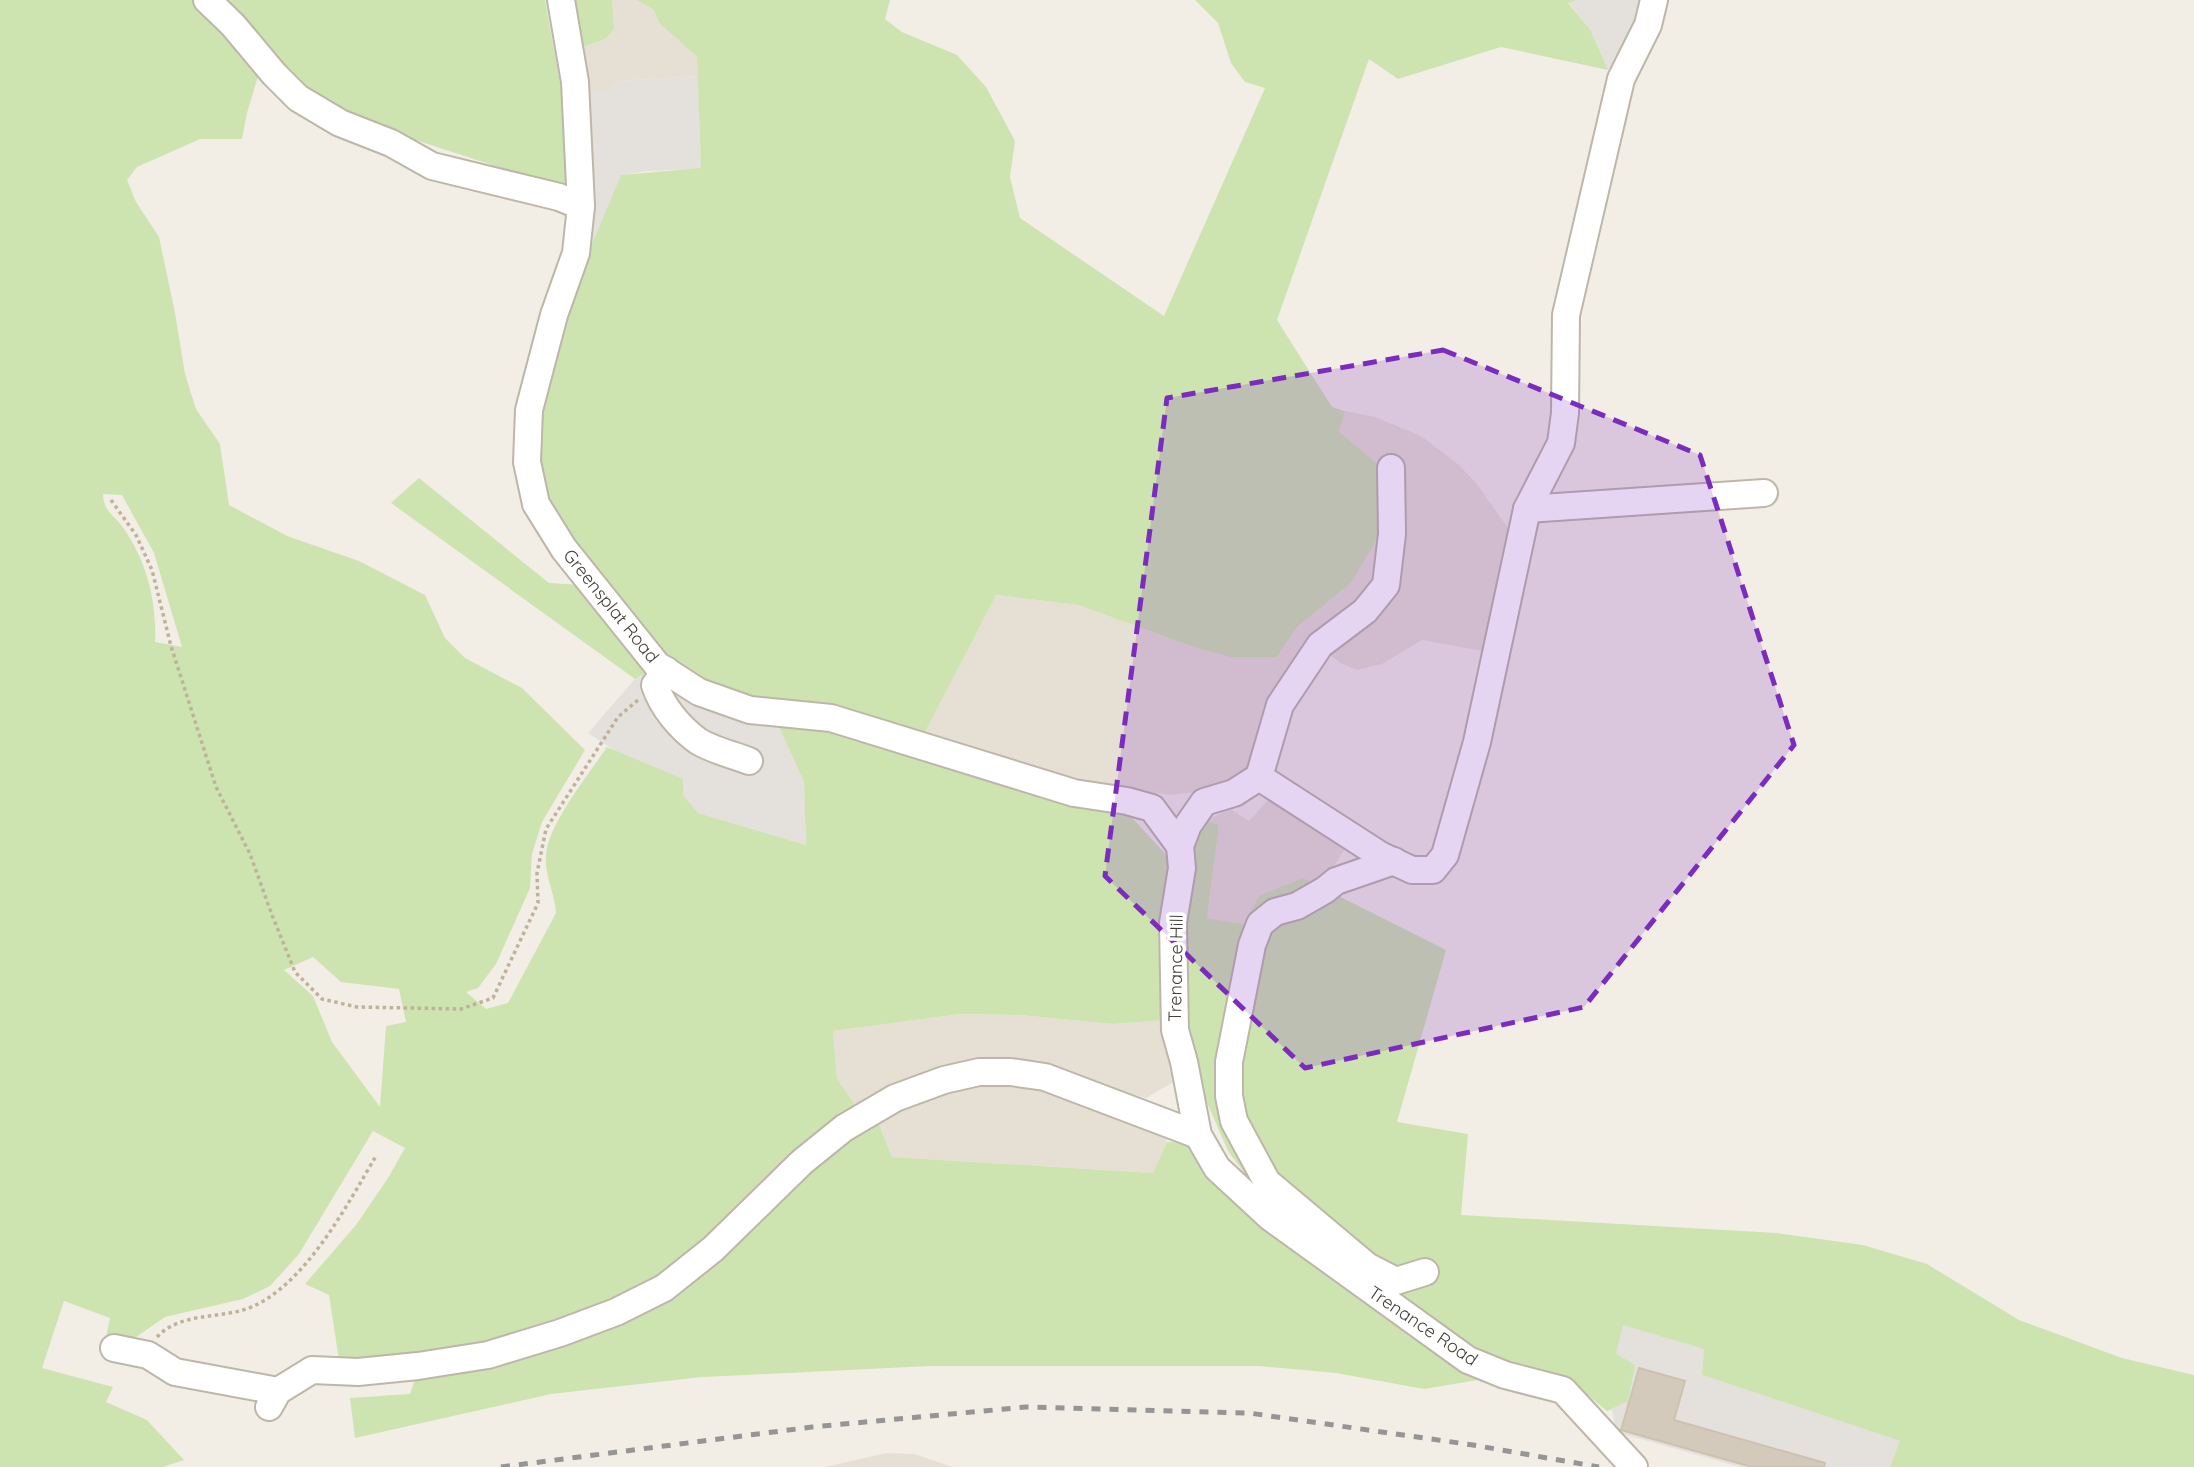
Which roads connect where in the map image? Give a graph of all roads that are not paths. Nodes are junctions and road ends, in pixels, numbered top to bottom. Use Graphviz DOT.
graph roads {
  1 [pos="207,0"];
  2 [pos="561,0"];
  3 [pos="1654,0"];
  4 [pos="581,206"];
  5 [pos="1391,468"];
  6 [pos="1764,493"];
  7 [pos="1527,509"];
  8 [pos="661,678"];
  9 [pos="749,761"];
  10 [pos="1259,777"];
  11 [pos="1204,802"];
  12 [pos="1152,808"];
  13 [pos="1180,846"];
  14 [pos="1394,862"];
  15 [pos="1184,1062"];
  16 [pos="1229,1062"];
  17 [pos="1198,1135"];
  18 [pos="1217,1168"];
  19 [pos="1424,1272"];
  20 [pos="114,1348"];
  21 [pos="1634,1467"];
  1 -- 4 [label="street"];
  2 -- 4 [label="street, Greensplat Road"];
  3 -- 7 [label="street"];
  4 -- 8 [label="street, Greensplat Road"];
  5 -- 10 [label="street"];
  6 -- 7 [label="street"];
  7 -- 14 [label="street"];
  8 -- 9 [label="street"];
  8 -- 12 [label="street, Greensplat Road"];
  10 -- 11 [label="street"];
  10 -- 14 [label="street"];
  11 -- 12 [label="street"];
  11 -- 13 [label="street"];
  12 -- 13 [label="street"];
  13 -- 15 [label="street, Trenance Hill"];
  14 -- 16 [label="street"];
  15 -- 16 [label="street"];
  15 -- 17 [label="street, Trenance Hill"];
  16 -- 19 [label="street"];
  17 -- 18 [label="street, Trenance Hill"];
  17 -- 20 [label="street"];
  18 -- 21 [label="street, Trenance Road"];
}
